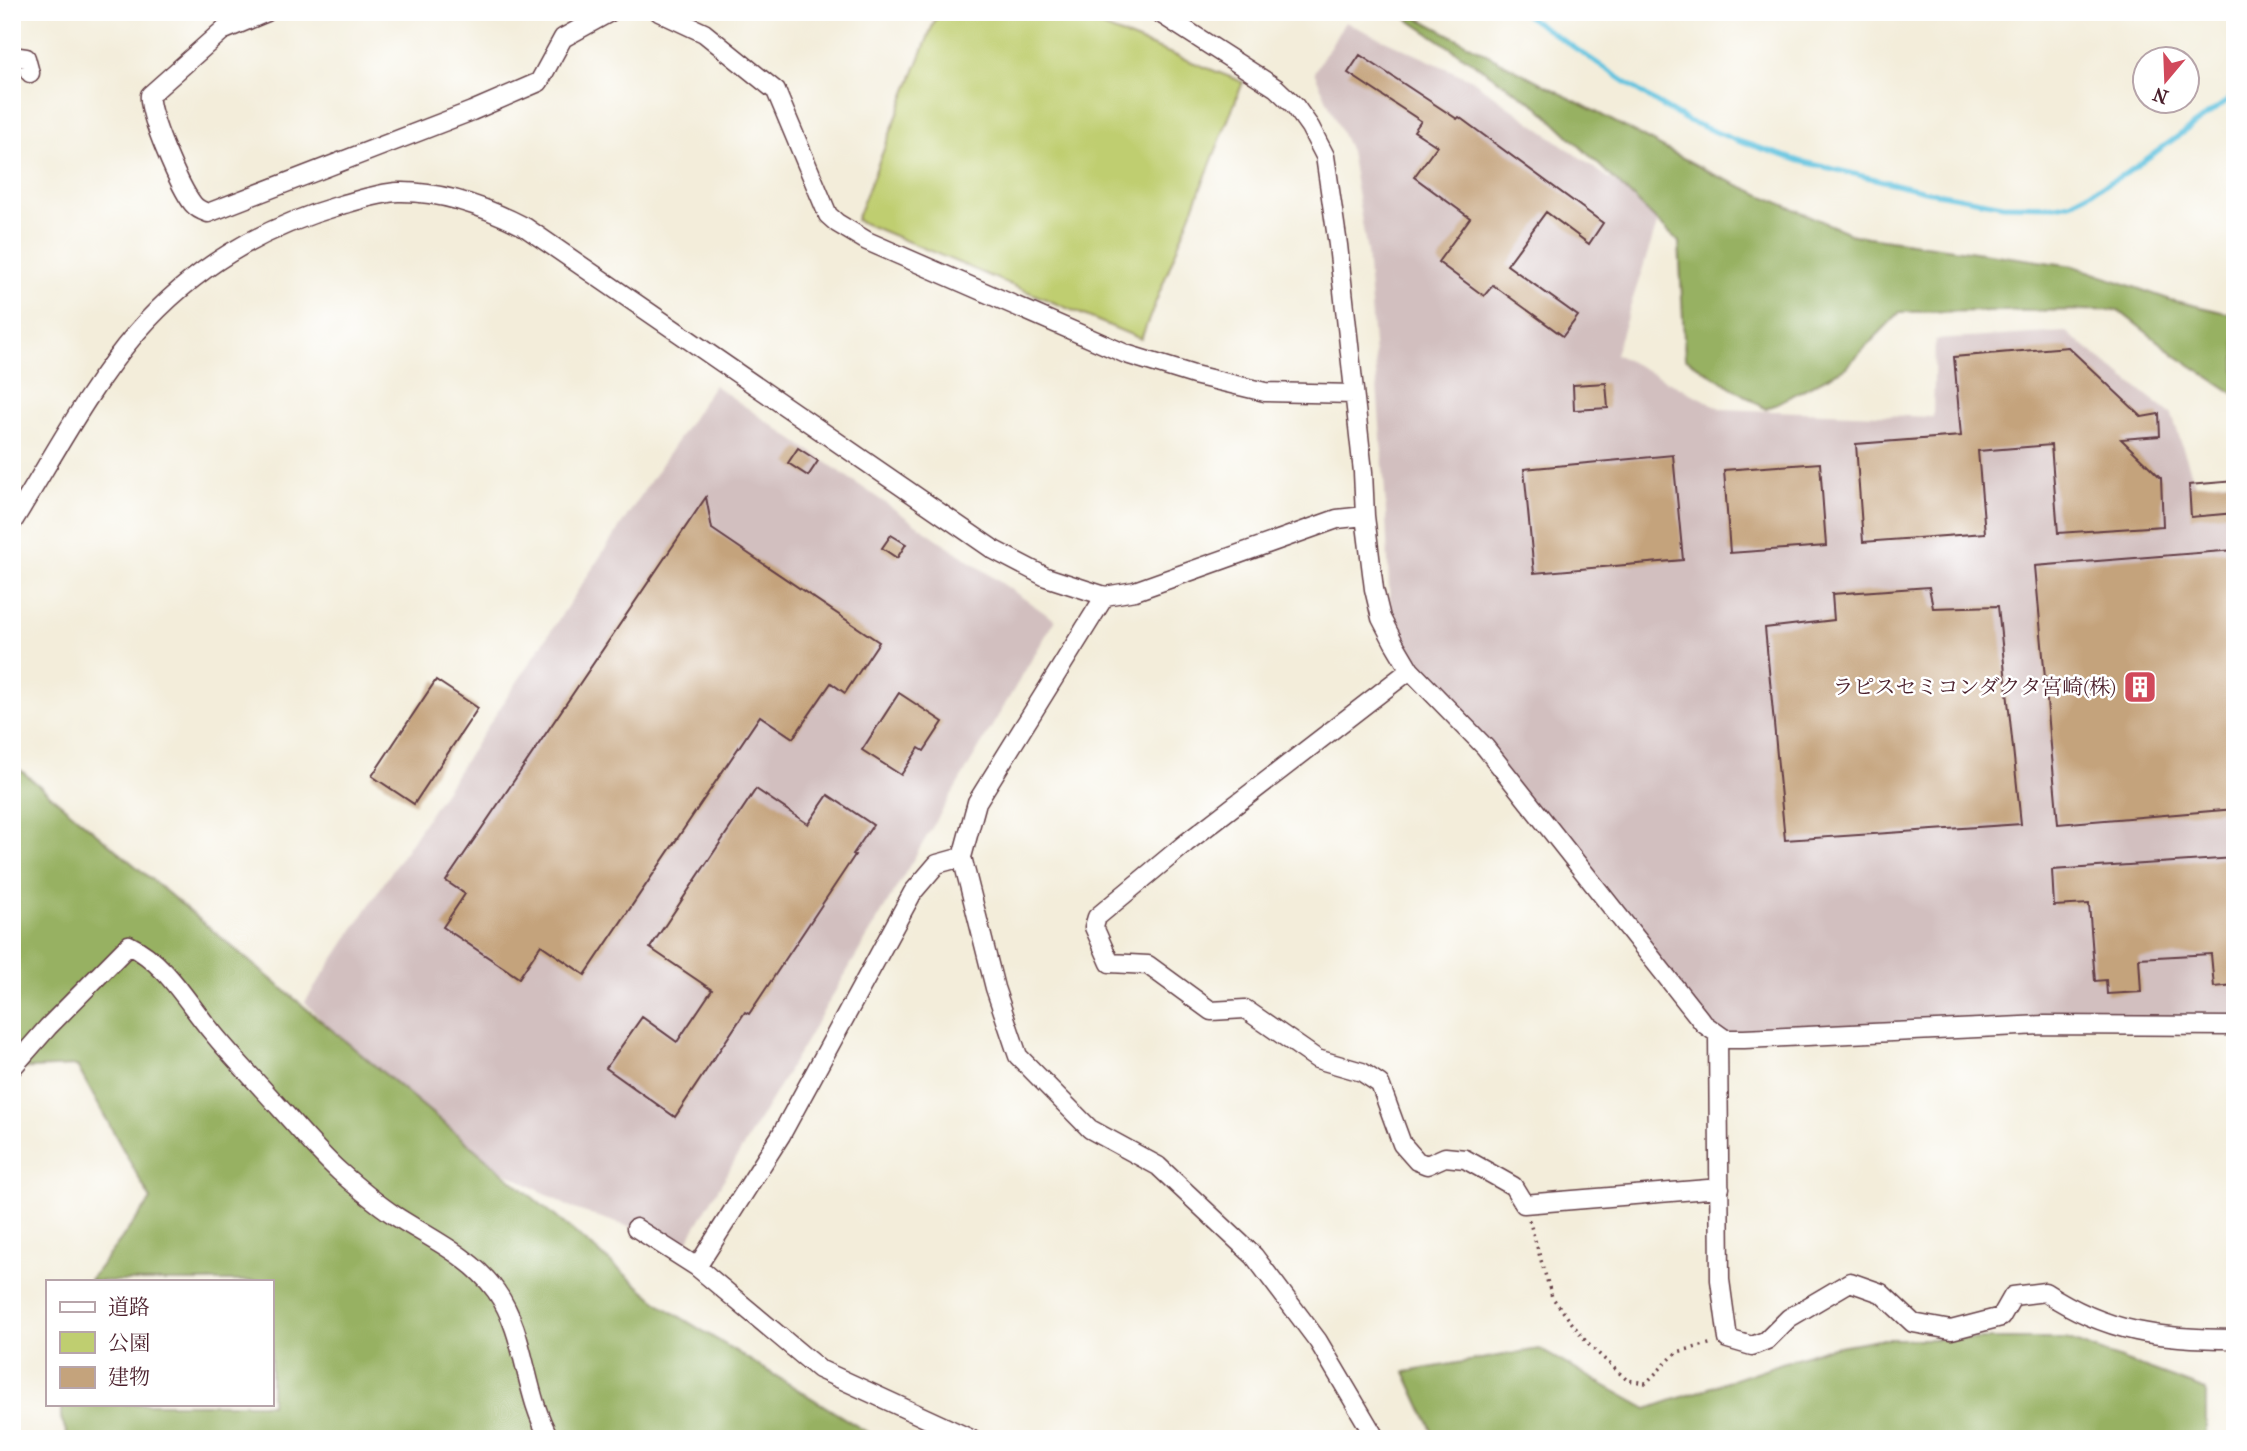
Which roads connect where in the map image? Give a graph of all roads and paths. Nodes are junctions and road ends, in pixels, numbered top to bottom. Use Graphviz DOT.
graph roads {
  1 [pos="267,12"];
  2 [pos="610,12"];
  3 [pos="659,12"];
  4 [pos="1158,12"];
  5 [pos="12,56"];
  6 [pos="30,73"];
  7 [pos="1354,394"];
  8 [pos="1365,516"];
  9 [pos="12,523"];
  10 [pos="1105,596"];
  11 [pos="1410,670"];
  12 [pos="962,857"];
  13 [pos="2235,1026"];
  14 [pos="1718,1034"];
  15 [pos="12,1068"];
  16 [pos="1720,1188"];
  17 [pos="1524,1204"];
  18 [pos="636,1228"];
  19 [pos="697,1267"];
  20 [pos="1728,1339"];
  21 [pos="2235,1339"];
  22 [pos="550,1439"];
  23 [pos="971,1439"];
  24 [pos="1376,1439"];
  1 -- 2 [label="street"];
  3 -- 7 [label="street"];
  4 -- 7 [label="street"];
  5 -- 6 [label="street"];
  7 -- 8 [label="street"];
  8 -- 10 [label="street"];
  8 -- 11 [label="street"];
  9 -- 10 [label="street"];
  10 -- 12 [label="street"];
  11 -- 14 [label="street"];
  11 -- 17 [label="street"];
  12 -- 19 [label="street"];
  12 -- 24 [label="street"];
  13 -- 14 [label="street"];
  14 -- 16 [label="street"];
  15 -- 22 [label="street"];
  16 -- 17 [label="street"];
  16 -- 20 [label="street"];
  17 -- 20 [label="path"];
  18 -- 19 [label="street"];
  19 -- 23 [label="street"];
  20 -- 21 [label="street"];
}
